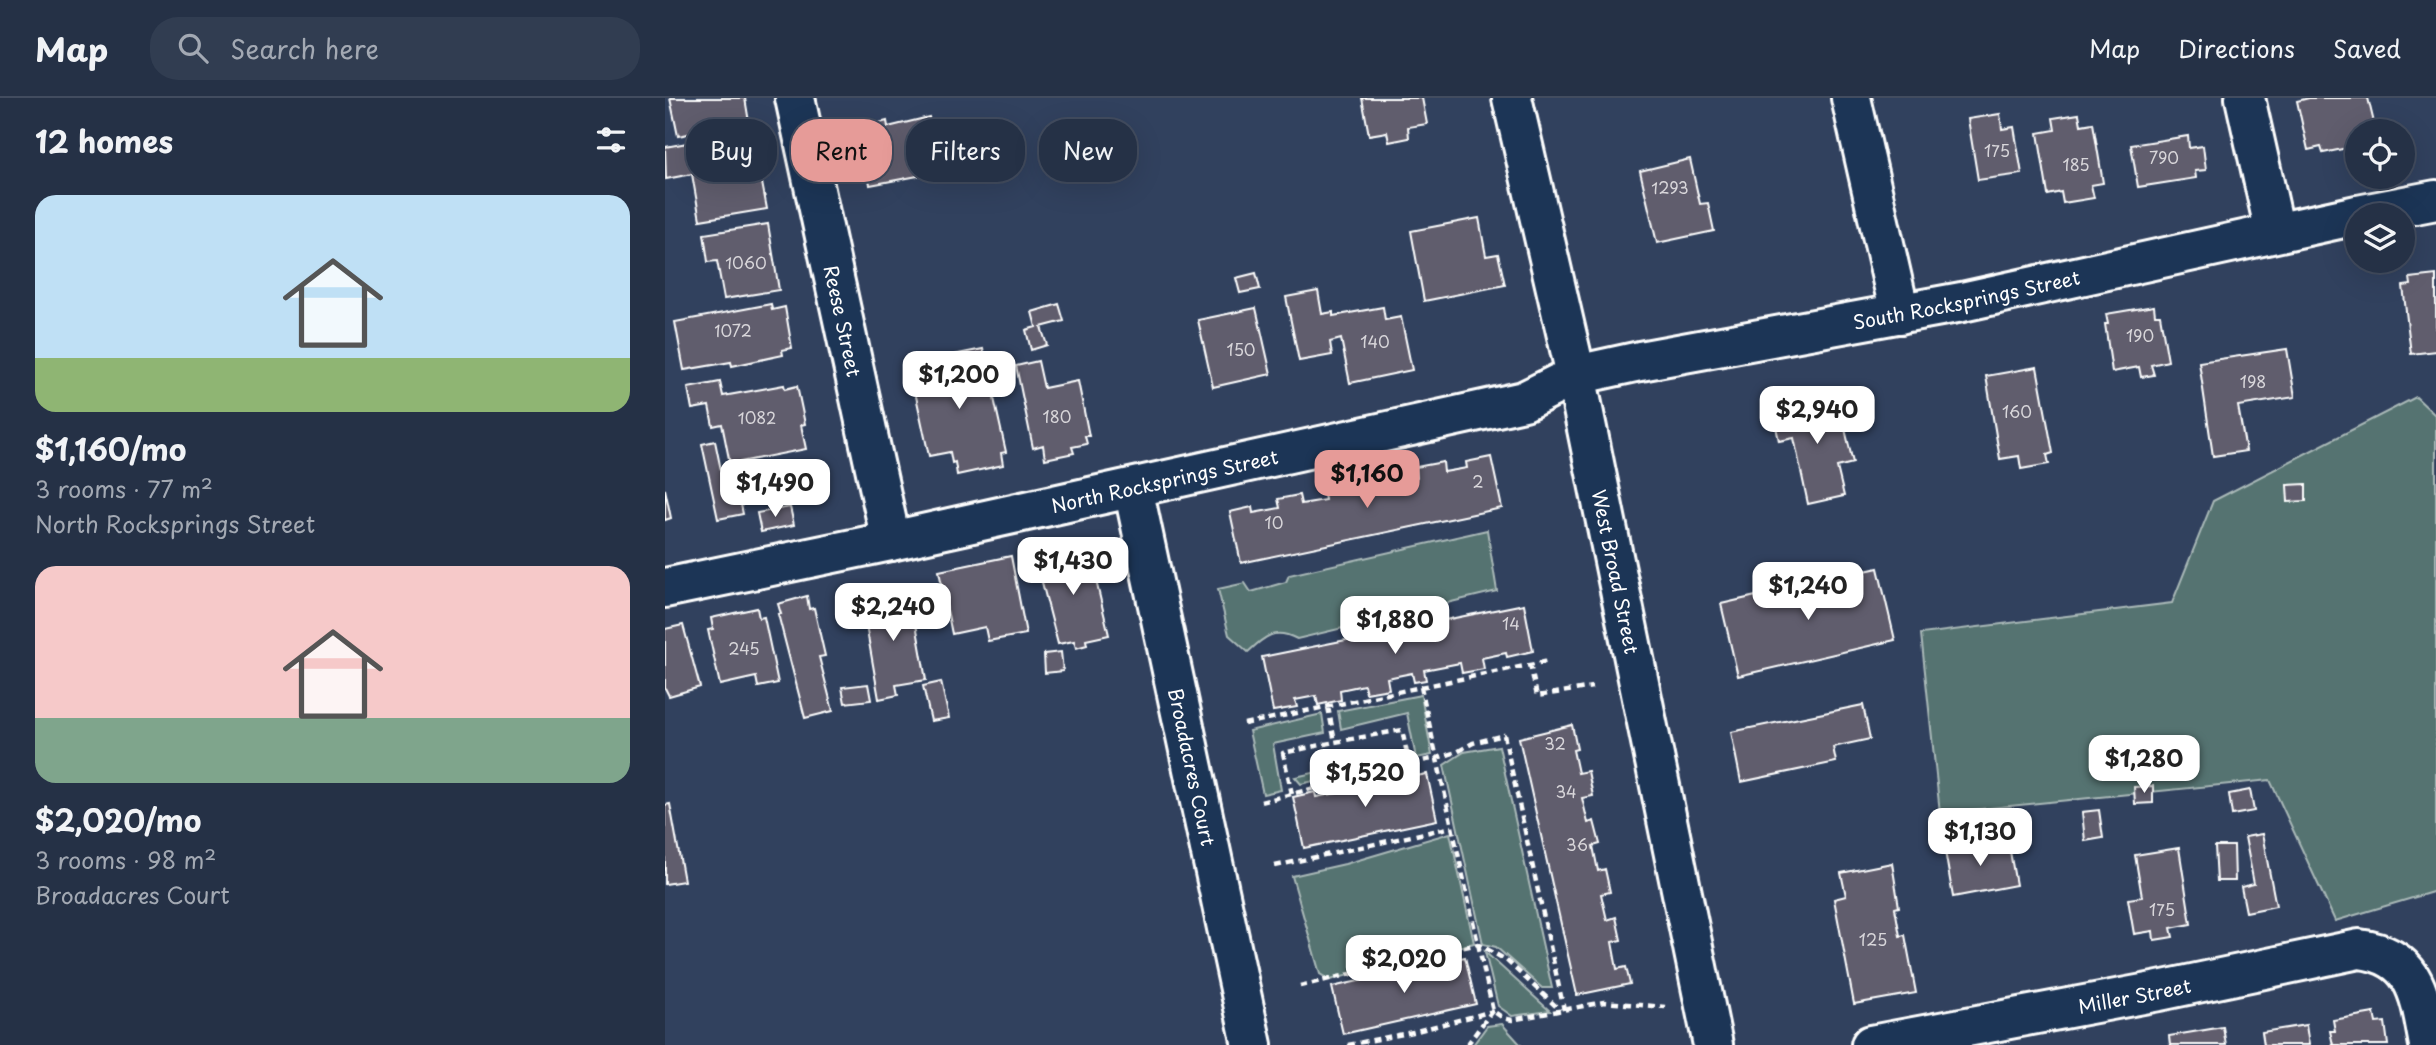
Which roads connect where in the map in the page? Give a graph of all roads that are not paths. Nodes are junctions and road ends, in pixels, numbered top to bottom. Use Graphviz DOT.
graph roads {
  1 [pos="795,98"];
  2 [pos="1512,98"];
  3 [pos="1851,98"];
  4 [pos="2245,98"];
  5 [pos="2436,200"];
  6 [pos="2415,204"];
  7 [pos="2345,218"];
  8 [pos="2275,232"];
  9 [pos="1900,314"];
  10 [pos="1576,375"];
  11 [pos="1133,488"];
  12 [pos="891,541"];
  13 [pos="665,588"];
  14 [pos="1252,1045"];
  15 [pos="1713,1045"];
  16 [pos="1871,1045"];
  17 [pos="2429,1045"];
  1 -- 12 [label="street, Reese Street"];
  2 -- 10 [label="street, West Broad Street"];
  3 -- 9 [label="street"];
  4 -- 8 [label="street"];
  5 -- 6 [label="street, South Rocksprings Street"];
  7 -- 8 [label="street, South Rocksprings Street"];
  8 -- 9 [label="street, South Rocksprings Street"];
  9 -- 10 [label="street, South Rocksprings Street"];
  10 -- 11 [label="street, North Rocksprings Street"];
  10 -- 15 [label="street, West Broad Street"];
  11 -- 12 [label="street, North Rocksprings Street"];
  11 -- 14 [label="street, Broadacres Court"];
  12 -- 13 [label="street, North Rocksprings Street"];
  16 -- 17 [label="street, Miller Street"];
}
